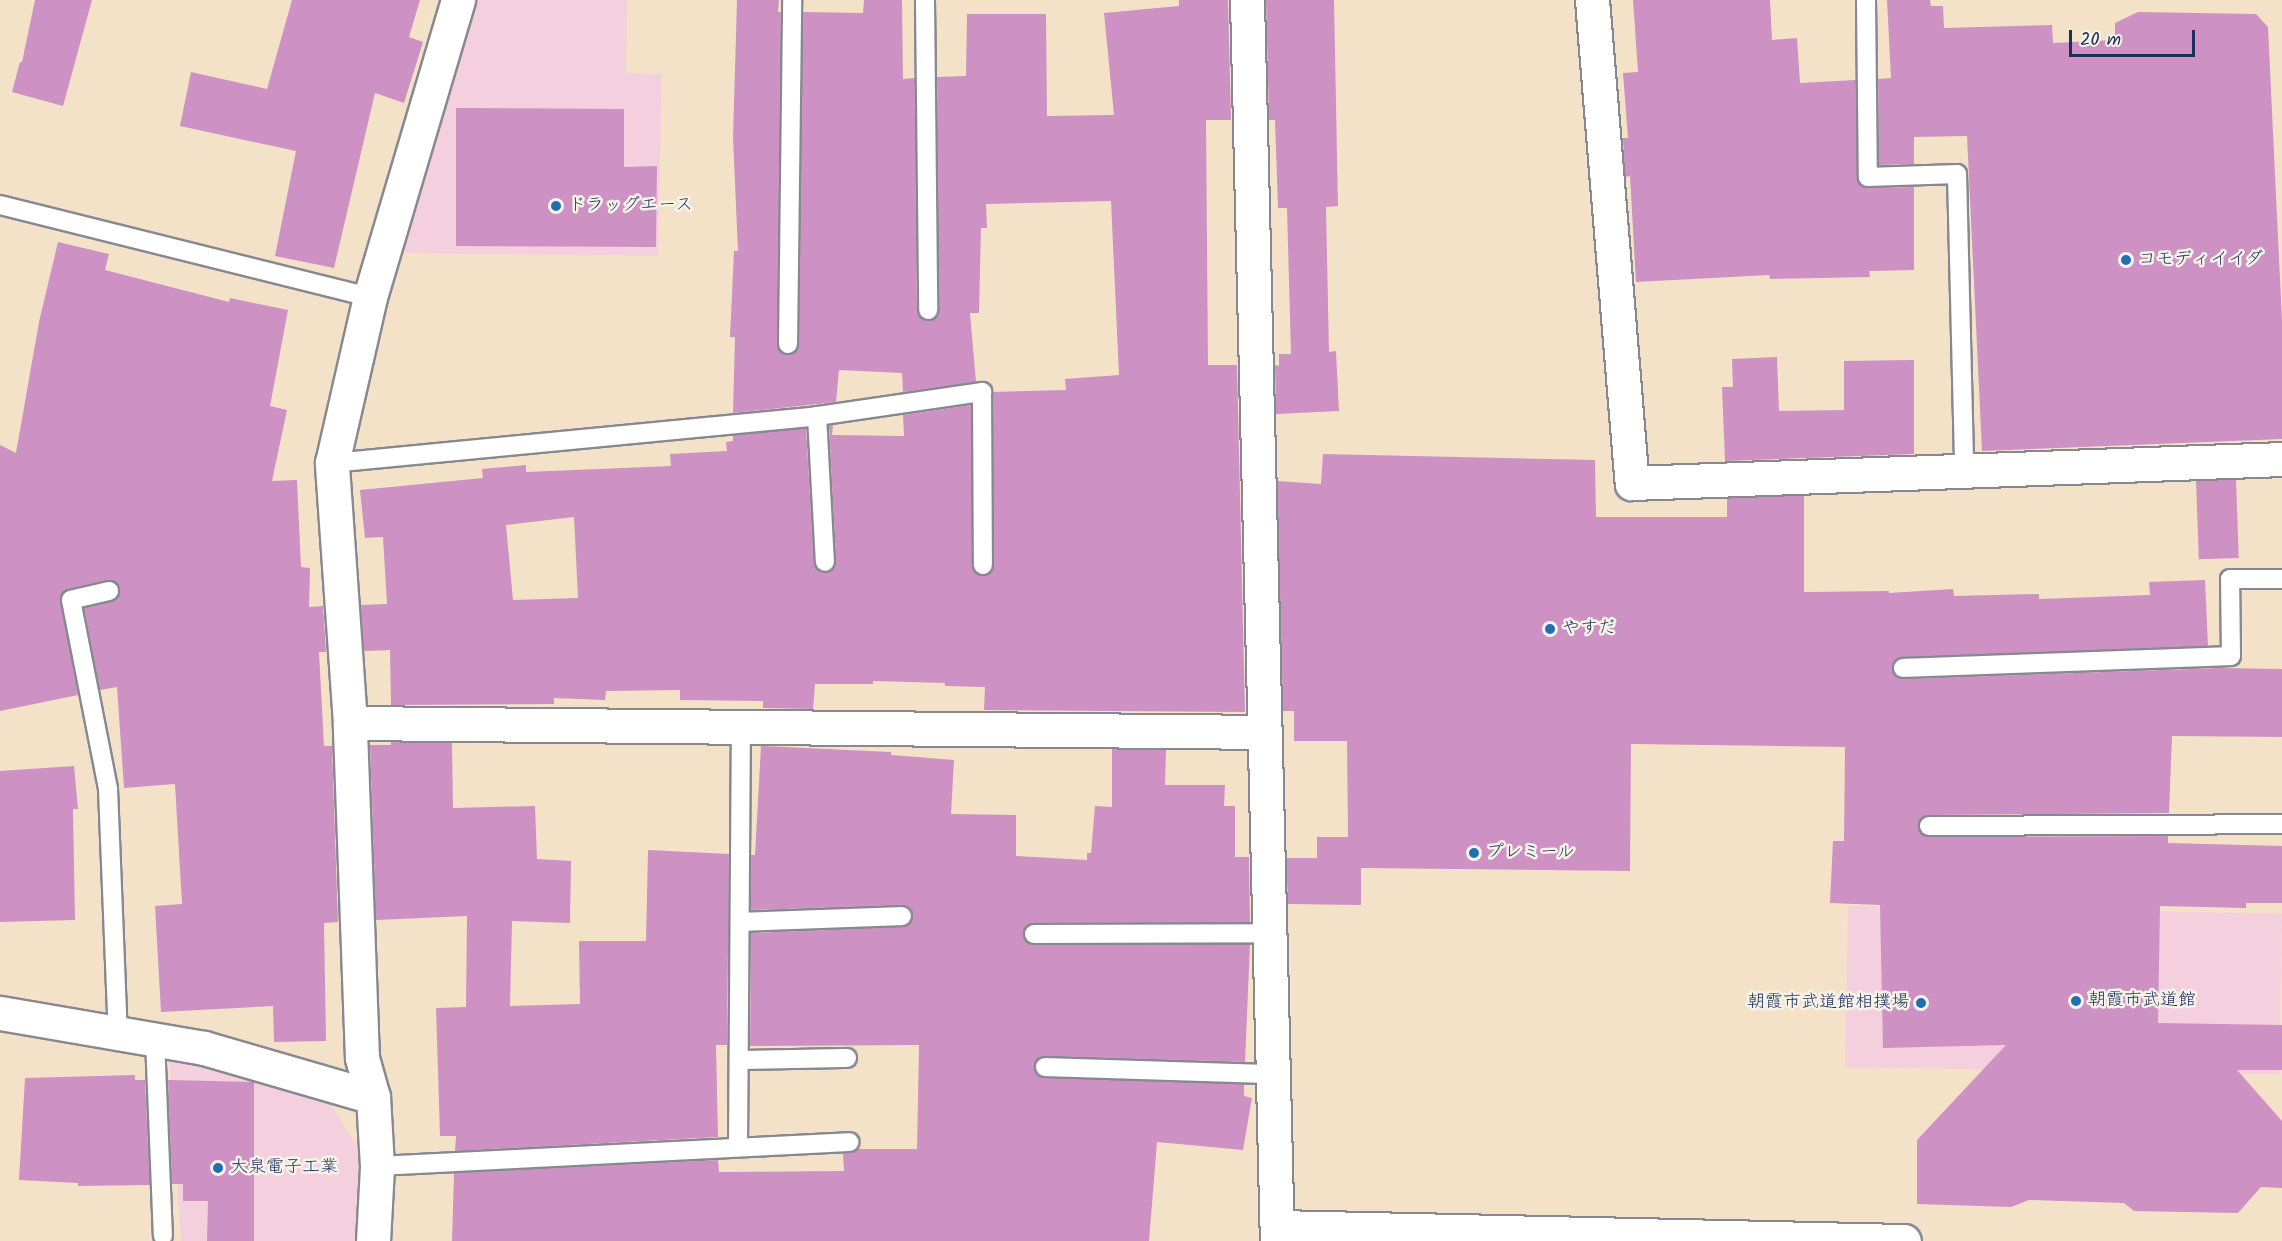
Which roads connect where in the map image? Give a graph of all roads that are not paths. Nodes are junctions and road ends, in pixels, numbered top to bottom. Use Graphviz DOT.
graph roads {
  1 [pos="458,0"];
  2 [pos="792,0"];
  3 [pos="926,0"];
  4 [pos="1247,0"];
  5 [pos="1592,0"];
  6 [pos="1866,0"];
  7 [pos="0,205"];
  8 [pos="370,297"];
  9 [pos="928,310"];
  10 [pos="788,344"];
  11 [pos="817,416"];
  12 [pos="2282,459"];
  13 [pos="332,464"];
  14 [pos="1964,470"];
  15 [pos="825,562"];
  16 [pos="983,565"];
  17 [pos="2282,579"];
  18 [pos="110,591"];
  19 [pos="1903,668"];
  20 [pos="350,723"];
  21 [pos="741,727"];
  22 [pos="1265,732"];
  23 [pos="2282,824"];
  24 [pos="1929,826"];
  25 [pos="902,916"];
  26 [pos="740,922"];
  27 [pos="1270,933"];
  28 [pos="1034,934"];
  29 [pos="0,1013"];
  30 [pos="118,1034"];
  31 [pos="154,1039"];
  32 [pos="847,1058"];
  33 [pos="739,1060"];
  34 [pos="1045,1067"];
  35 [pos="1274,1074"];
  36 [pos="374,1097"];
  37 [pos="849,1142"];
  38 [pos="738,1147"];
  39 [pos="377,1166"];
  40 [pos="1277,1234"];
  41 [pos="163,1236"];
  42 [pos="373,1241"];
  43 [pos="1904,1241"];
  1 -- 8 [label="street"];
  2 -- 10 [label="lane"];
  3 -- 9 [label="lane"];
  4 -- 22 [label="street"];
  5 -- 14 [label="street"];
  6 -- 14 [label="lane"];
  7 -- 8 [label="lane"];
  8 -- 13 [label="street"];
  11 -- 13 [label="lane"];
  11 -- 15 [label="lane"];
  11 -- 16 [label="lane"];
  12 -- 14 [label="street"];
  13 -- 20 [label="street"];
  17 -- 19 [label="lane"];
  18 -- 30 [label="lane"];
  20 -- 21 [label="street"];
  20 -- 36 [label="street"];
  21 -- 22 [label="street"];
  21 -- 26 [label="lane"];
  22 -- 27 [label="street"];
  23 -- 24 [label="lane"];
  25 -- 26 [label="lane"];
  26 -- 33 [label="lane"];
  27 -- 28 [label="lane"];
  27 -- 35 [label="street"];
  29 -- 30 [label="street"];
  30 -- 31 [label="street"];
  31 -- 36 [label="street"];
  31 -- 41 [label="lane"];
  32 -- 33 [label="lane"];
  33 -- 38 [label="lane"];
  34 -- 35 [label="lane"];
  35 -- 40 [label="street"];
  36 -- 39 [label="street"];
  37 -- 38 [label="lane"];
  38 -- 39 [label="lane"];
  39 -- 42 [label="street"];
  40 -- 43 [label="street"];
}
